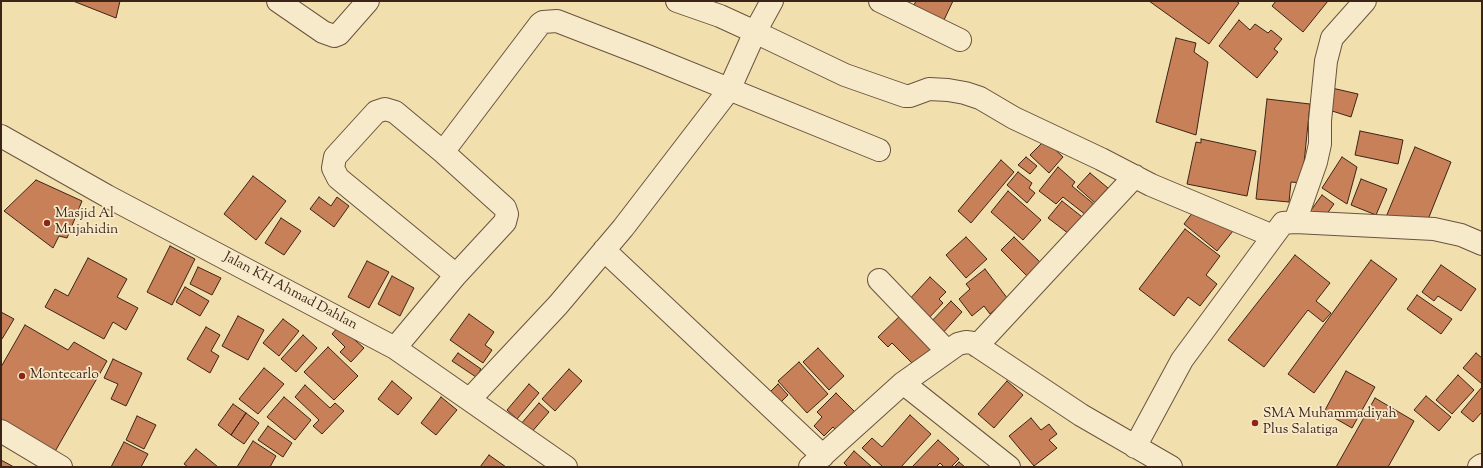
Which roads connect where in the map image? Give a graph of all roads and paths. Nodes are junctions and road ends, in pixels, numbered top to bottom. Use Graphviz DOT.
graph roads {
  1 [pos="278,1"];
  2 [pos="368,1"];
  3 [pos="677,1"];
  4 [pos="772,1"];
  5 [pos="880,1"];
  6 [pos="1365,1"];
  7 [pos="755,32"];
  8 [pos="960,40"];
  9 [pos="729,90"];
  10 [pos="1,136"];
  11 [pos="879,150"];
  12 [pos="442,152"];
  13 [pos="1135,176"];
  14 [pos="1295,222"];
  15 [pos="1273,236"];
  16 [pos="1482,244"];
  17 [pos="604,250"];
  18 [pos="456,275"];
  19 [pos="879,280"];
  20 [pos="977,346"];
  21 [pos="395,348"];
  22 [pos="947,351"];
  23 [pos="903,383"];
  24 [pos="470,399"];
  25 [pos="1,431"];
  26 [pos="1135,447"];
  27 [pos="817,461"];
  28 [pos="1482,465"];
  29 [pos="60,467"];
  30 [pos="566,467"];
  31 [pos="1009,467"];
  32 [pos="1171,467"];
  33 [pos="1479,467"];
  1 -- 2 [label="street"];
  3 -- 7 [label="street"];
  4 -- 7 [label="street"];
  5 -- 8 [label="street"];
  6 -- 14 [label="street"];
  7 -- 9 [label="street"];
  7 -- 13 [label="street"];
  9 -- 11 [label="street"];
  9 -- 12 [label="street"];
  9 -- 17 [label="street"];
  10 -- 21 [label="street, Jalan KH Ahmad Dahlan"];
  12 -- 18 [label="street"];
  12 -- 18 [label="street"];
  13 -- 15 [label="street"];
  13 -- 20 [label="street"];
  14 -- 15 [label="street"];
  14 -- 16 [label="street"];
  15 -- 26 [label="street"];
  17 -- 24 [label="street"];
  17 -- 27 [label="street"];
  18 -- 21 [label="street"];
  19 -- 22 [label="street"];
  20 -- 22 [label="street"];
  20 -- 26 [label="street"];
  21 -- 24 [label="street, Jalan KH Ahmad Dahlan"];
  22 -- 23 [label="street"];
  23 -- 27 [label="street"];
  23 -- 31 [label="street"];
  24 -- 30 [label="street, Jalan KH Ahmad Dahlan"];
  25 -- 29 [label="street"];
  26 -- 32 [label="street"];
  28 -- 33 [label="street"];
}
